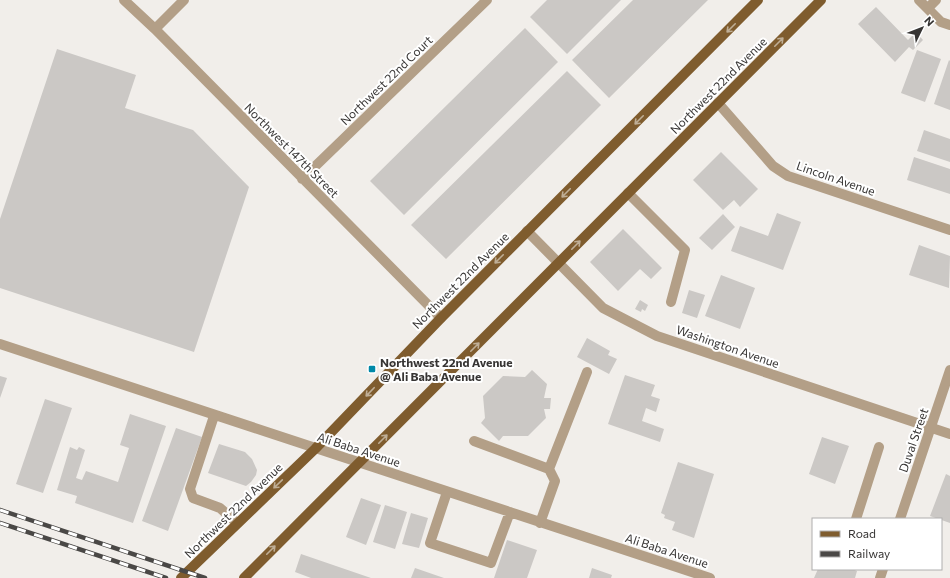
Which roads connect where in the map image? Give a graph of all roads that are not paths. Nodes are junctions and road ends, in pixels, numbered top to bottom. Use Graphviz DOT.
graph roads {
  1 [pos="124,0"];
  2 [pos="184,0"];
  3 [pos="487,0"];
  4 [pos="758,0"];
  5 [pos="821,0"];
  6 [pos="920,0"];
  7 [pos="936,0"];
  8 [pos="928,8"];
  9 [pos="950,25"];
  10 [pos="155,29"];
  11 [pos="718,103"];
  12 [pos="302,179"];
  13 [pos="628,193"];
  14 [pos="950,230"];
  15 [pos="527,231"];
  16 [pos="558,263"];
  17 [pos="671,302"];
  18 [pos="441,318"];
  19 [pos="0,344"];
  20 [pos="950,370"];
  21 [pos="587,372"];
  22 [pos="214,416"];
  23 [pos="932,428"];
  24 [pos="950,434"];
  25 [pos="474,441"];
  26 [pos="879,447"];
  27 [pos="315,449"];
  28 [pos="359,463"];
  29 [pos="549,469"];
  30 [pos="447,492"];
  31 [pos="510,512"];
  32 [pos="856,518"];
  33 [pos="900,518"];
  34 [pos="540,523"];
  35 [pos="237,524"];
  36 [pos="181,578"];
  37 [pos="244,578"];
  38 [pos="710,578"];
  1 -- 10 [label="street, Northwest 147th Street"];
  2 -- 10 [label="street"];
  3 -- 12 [label="street, Northwest 22nd Court"];
  4 -- 15 [label="main road, Northwest 22nd Avenue, one-way"];
  11 -- 5 [label="main road, Northwest 22nd Avenue, one-way"];
  6 -- 8 [label="street"];
  7 -- 8 [label="street"];
  8 -- 9 [label="street"];
  10 -- 12 [label="street, Northwest 147th Street"];
  11 -- 13 [label="main road, Northwest 22nd Avenue"];
  11 -- 14 [label="street, Lincoln Avenue"];
  12 -- 18 [label="street, Northwest 147th Street"];
  16 -- 13 [label="main road, Northwest 22nd Avenue, one-way"];
  13 -- 17 [label="street"];
  15 -- 16 [label="street, Washington Avenue"];
  15 -- 18 [label="main road, Northwest 22nd Avenue, one-way"];
  16 -- 23 [label="street, Washington Avenue"];
  28 -- 16 [label="main road, Northwest 22nd Avenue, one-way"];
  18 -- 27 [label="main road, Northwest 22nd Avenue, one-way"];
  19 -- 22 [label="street, Ali Baba Avenue"];
  20 -- 23 [label="street, Duval Street"];
  21 -- 29 [label="street"];
  22 -- 27 [label="street, Ali Baba Avenue"];
  22 -- 35 [label="street"];
  23 -- 24 [label="street, Washington Avenue"];
  23 -- 33 [label="street, Duval Street"];
  25 -- 29 [label="street"];
  26 -- 32 [label="street"];
  27 -- 28 [label="street, Ali Baba Avenue"];
  27 -- 35 [label="main road, Northwest 22nd Avenue, one-way"];
  28 -- 30 [label="street, Ali Baba Avenue"];
  37 -- 28 [label="main road, Northwest 22nd Avenue, one-way"];
  29 -- 34 [label="street"];
  30 -- 31 [label="street, Ali Baba Avenue"];
  30 -- 31 [label="street"];
  31 -- 34 [label="street, Ali Baba Avenue"];
  34 -- 38 [label="street, Ali Baba Avenue"];
  35 -- 36 [label="main road, Northwest 22nd Avenue"];
}
